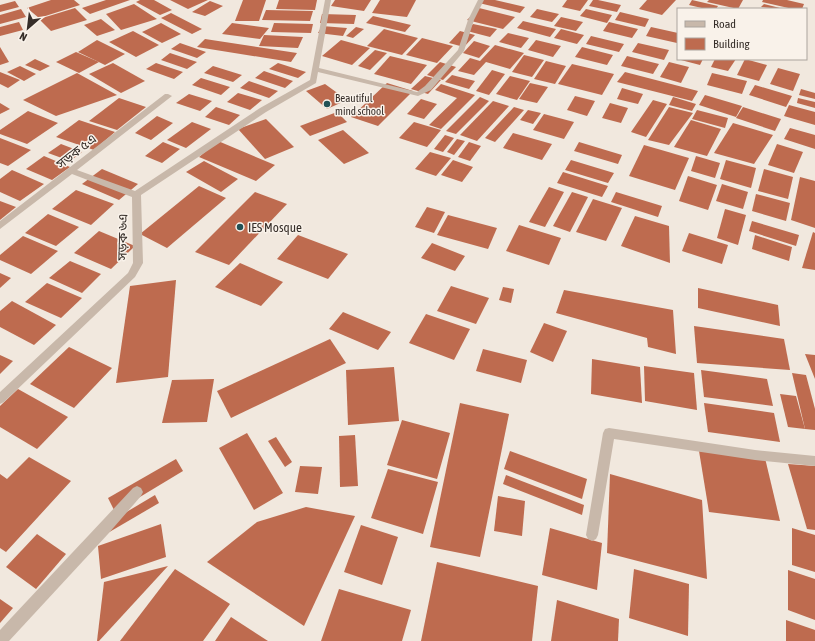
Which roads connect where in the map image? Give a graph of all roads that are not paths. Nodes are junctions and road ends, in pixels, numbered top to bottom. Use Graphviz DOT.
graph roads {
  1 [pos="328,0"];
  2 [pos="482,0"];
  3 [pos="316,69"];
  4 [pos="168,96"];
  5 [pos="71,171"];
  6 [pos="136,195"];
  7 [pos="0,226"];
  8 [pos="0,399"];
  9 [pos="815,461"];
  10 [pos="137,492"];
  11 [pos="592,535"];
  12 [pos="0,641"];
  1 -- 3 [label="street"];
  2 -- 3 [label="street"];
  3 -- 6 [label="street"];
  4 -- 5 [label="street, সড়ক ৫এ"];
  5 -- 6 [label="street"];
  5 -- 7 [label="street, সড়ক ৫এ"];
  6 -- 8 [label="street, সড়ক ৬এ"];
  9 -- 11 [label="street"];
  10 -- 12 [label="street"];
}
